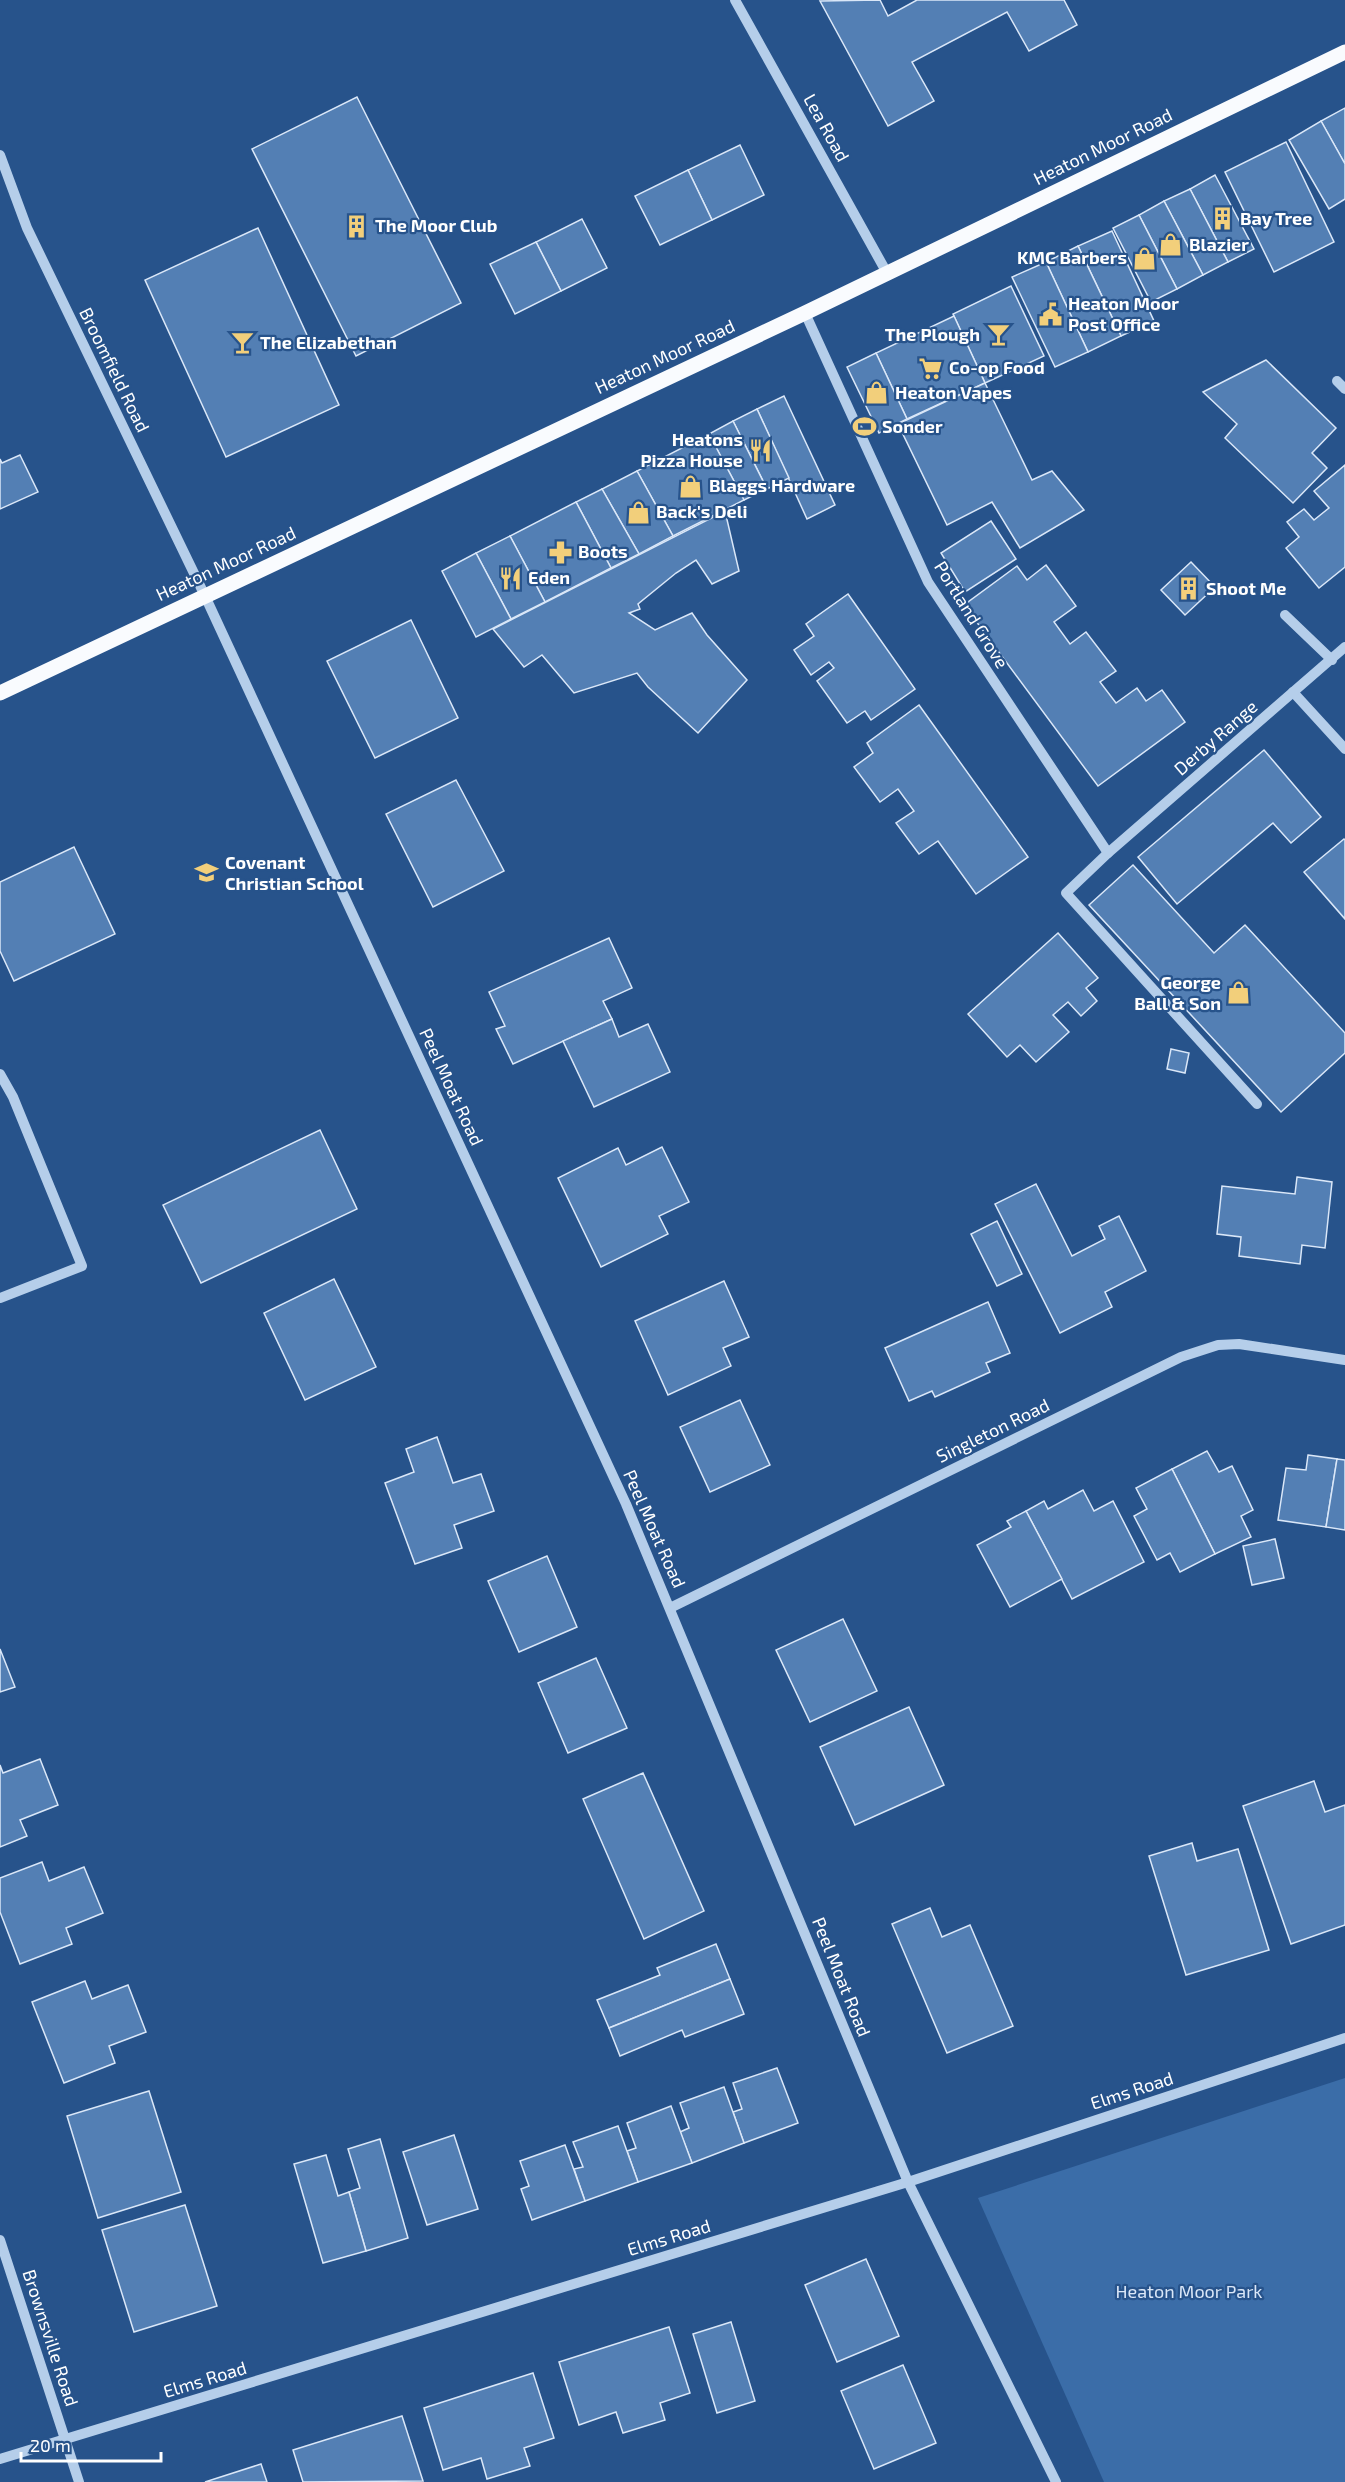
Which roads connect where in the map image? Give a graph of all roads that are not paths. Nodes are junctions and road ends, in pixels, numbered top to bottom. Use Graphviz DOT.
graph roads {
  1 [pos="735,0"];
  2 [pos="1345,52"];
  3 [pos="0,155"];
  4 [pos="888,273"];
  5 [pos="805,313"];
  6 [pos="205,596"];
  7 [pos="1285,615"];
  8 [pos="1345,647"];
  9 [pos="1332,660"];
  10 [pos="0,693"];
  11 [pos="1293,693"];
  12 [pos="1345,749"];
  13 [pos="1108,853"];
  14 [pos="0,1074"];
  15 [pos="1257,1104"];
  16 [pos="0,1298"];
  17 [pos="1345,1360"];
  18 [pos="670,1608"];
  19 [pos="1345,2038"];
  20 [pos="908,2182"];
  21 [pos="0,2240"];
  22 [pos="66,2440"];
  23 [pos="0,2459"];
  24 [pos="79,2482"];
  25 [pos="1056,2482"];
  1 -- 4 [label="street, Lea Road"];
  2 -- 4 [label="main road, Heaton Moor Road"];
  3 -- 6 [label="street, Broomfield Road"];
  4 -- 5 [label="main road, Heaton Moor Road"];
  5 -- 6 [label="main road, Heaton Moor Road"];
  5 -- 13 [label="street, Portland Grove"];
  6 -- 10 [label="main road, Heaton Moor Road"];
  6 -- 18 [label="street, Peel Moat Road"];
  7 -- 9 [label="street"];
  8 -- 9 [label="street, Derby Range"];
  9 -- 11 [label="street, Derby Range"];
  11 -- 12 [label="street"];
  11 -- 13 [label="street, Derby Range"];
  13 -- 15 [label="street, Derby Range"];
  14 -- 16 [label="street"];
  17 -- 18 [label="street, Singleton Road"];
  18 -- 20 [label="street, Peel Moat Road"];
  19 -- 20 [label="street, Elms Road"];
  20 -- 22 [label="street, Elms Road"];
  20 -- 25 [label="street, Peel Moat Road"];
  21 -- 22 [label="street, Brownsville Road"];
  22 -- 23 [label="street, Elms Road"];
  22 -- 24 [label="street, Brownsville Road"];
}
